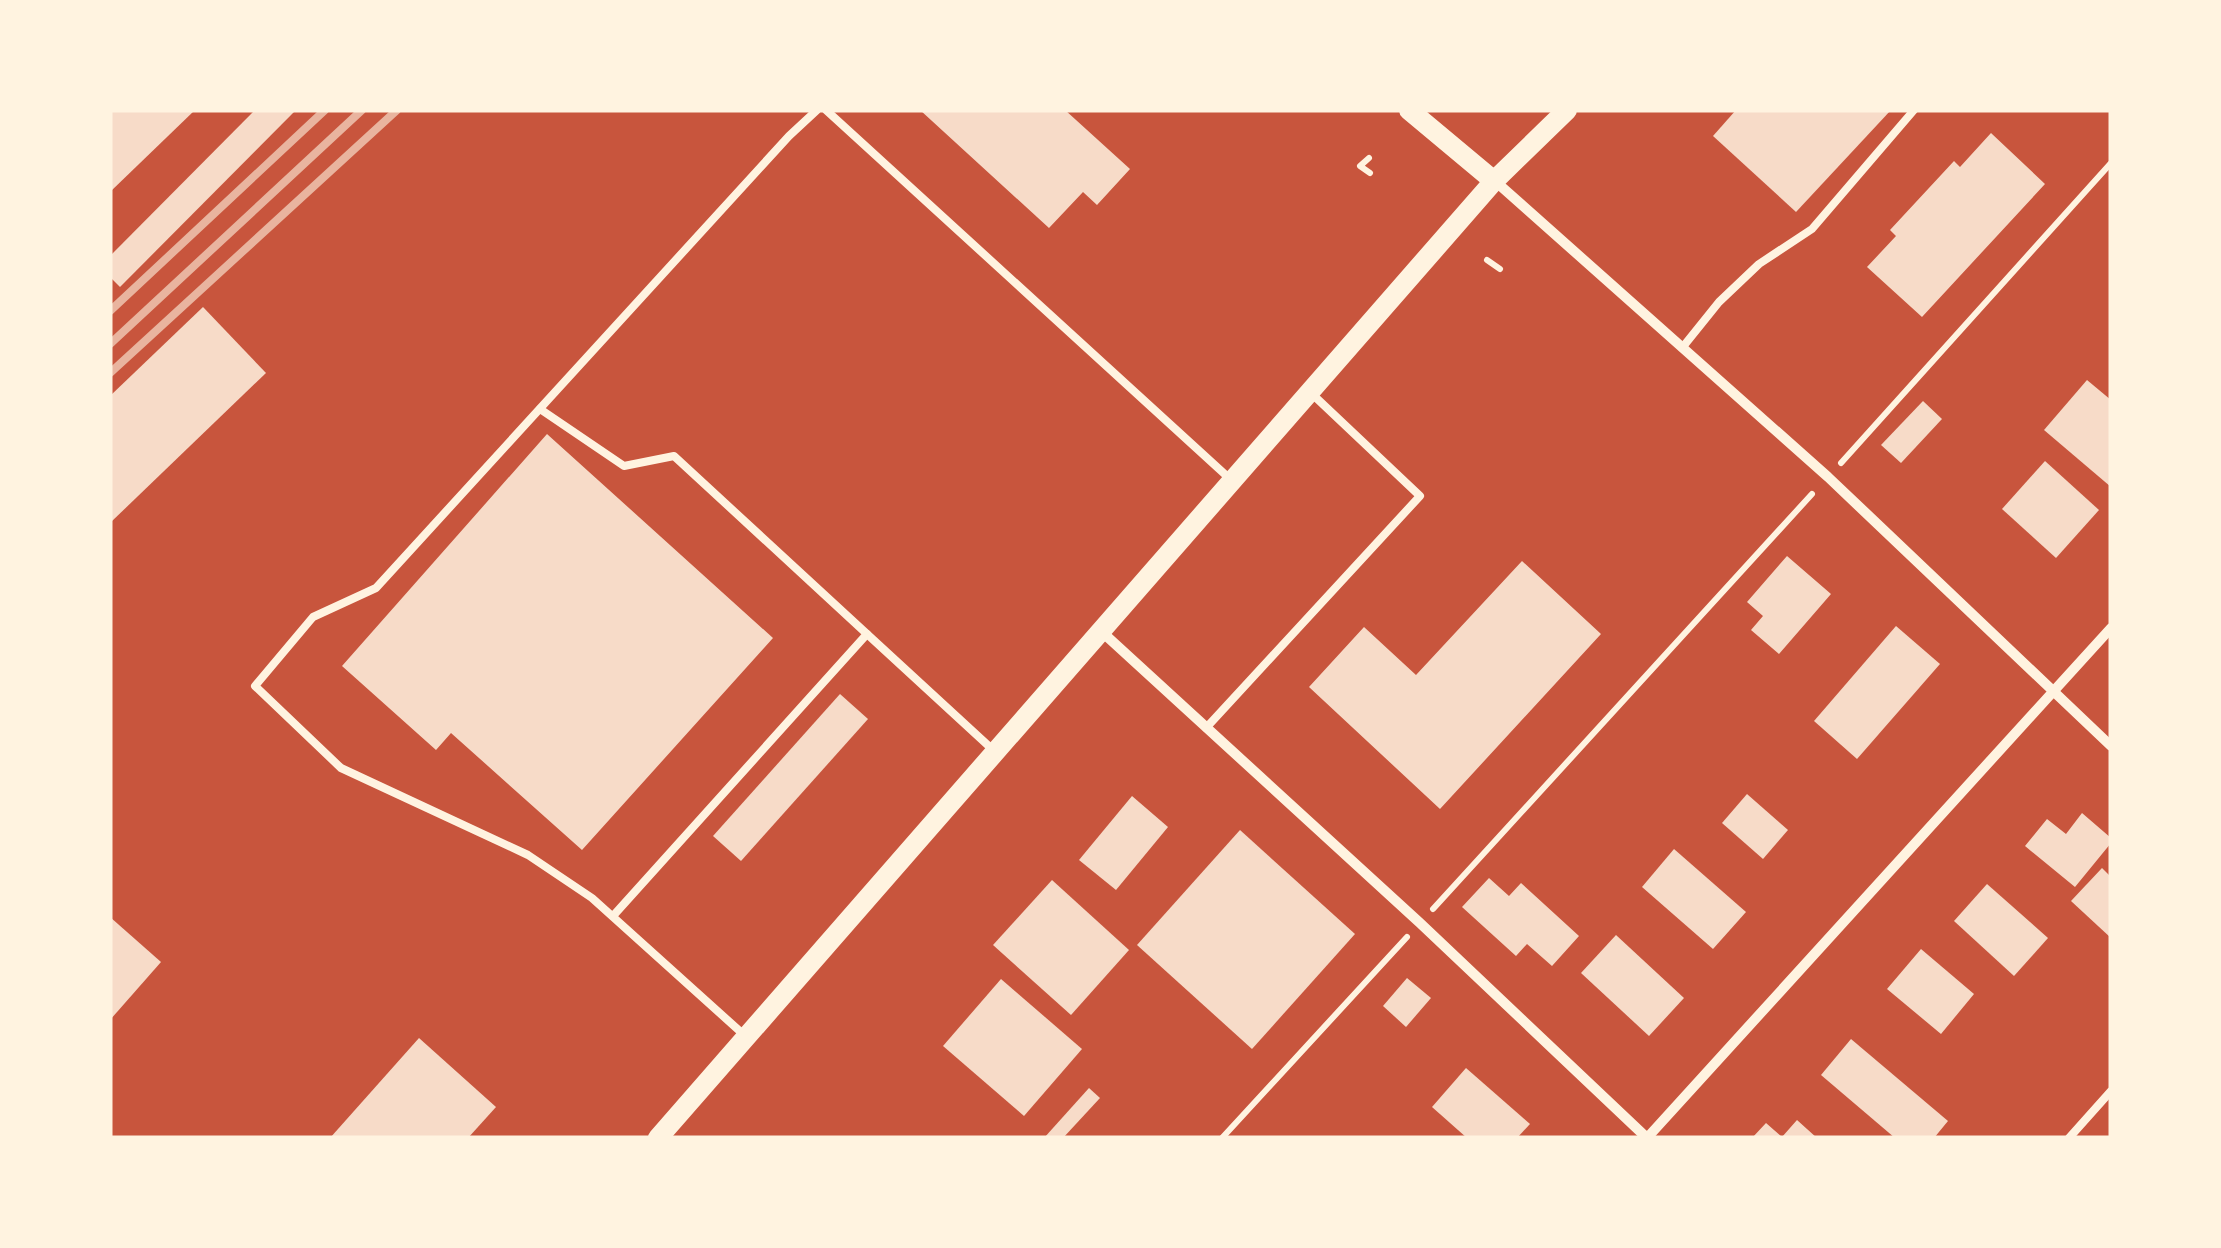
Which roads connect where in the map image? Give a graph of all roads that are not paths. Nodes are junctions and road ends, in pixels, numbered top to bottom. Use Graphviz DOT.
graph roads {
  1 [pos="817,110"];
  2 [pos="826,110"];
  3 [pos="1409,110"];
  4 [pos="1568,110"];
  5 [pos="1914,110"];
  6 [pos="1494,181"];
  7 [pos="1682,348"];
  8 [pos="1310,392"];
  9 [pos="540,409"];
  10 [pos="1232,481"];
  11 [pos="2111,628"];
  12 [pos="1100,631"];
  13 [pos="866,634"];
  14 [pos="2052,690"];
  15 [pos="1206,728"];
  16 [pos="2111,746"];
  17 [pos="995,752"];
  18 [pos="612,916"];
  19 [pos="746,1038"];
  20 [pos="2111,1091"];
  21 [pos="658,1138"];
  22 [pos="1647,1138"];
  23 [pos="2068,1138"];
  1 -- 9 [label="lane"];
  2 -- 10 [label="lane"];
  3 -- 6 [label="main road"];
  4 -- 6 [label="main road"];
  5 -- 7 [label="lane"];
  6 -- 7 [label="street"];
  6 -- 8 [label="main road"];
  7 -- 14 [label="street"];
  8 -- 10 [label="main road"];
  8 -- 15 [label="lane"];
  9 -- 13 [label="lane"];
  9 -- 18 [label="lane"];
  10 -- 12 [label="main road"];
  11 -- 14 [label="street"];
  12 -- 15 [label="street"];
  12 -- 17 [label="main road"];
  13 -- 17 [label="lane"];
  13 -- 18 [label="lane"];
  14 -- 16 [label="street"];
  14 -- 22 [label="street"];
  15 -- 22 [label="street"];
  17 -- 19 [label="main road"];
  18 -- 19 [label="lane"];
  19 -- 21 [label="main road"];
  20 -- 23 [label="lane"];
}
